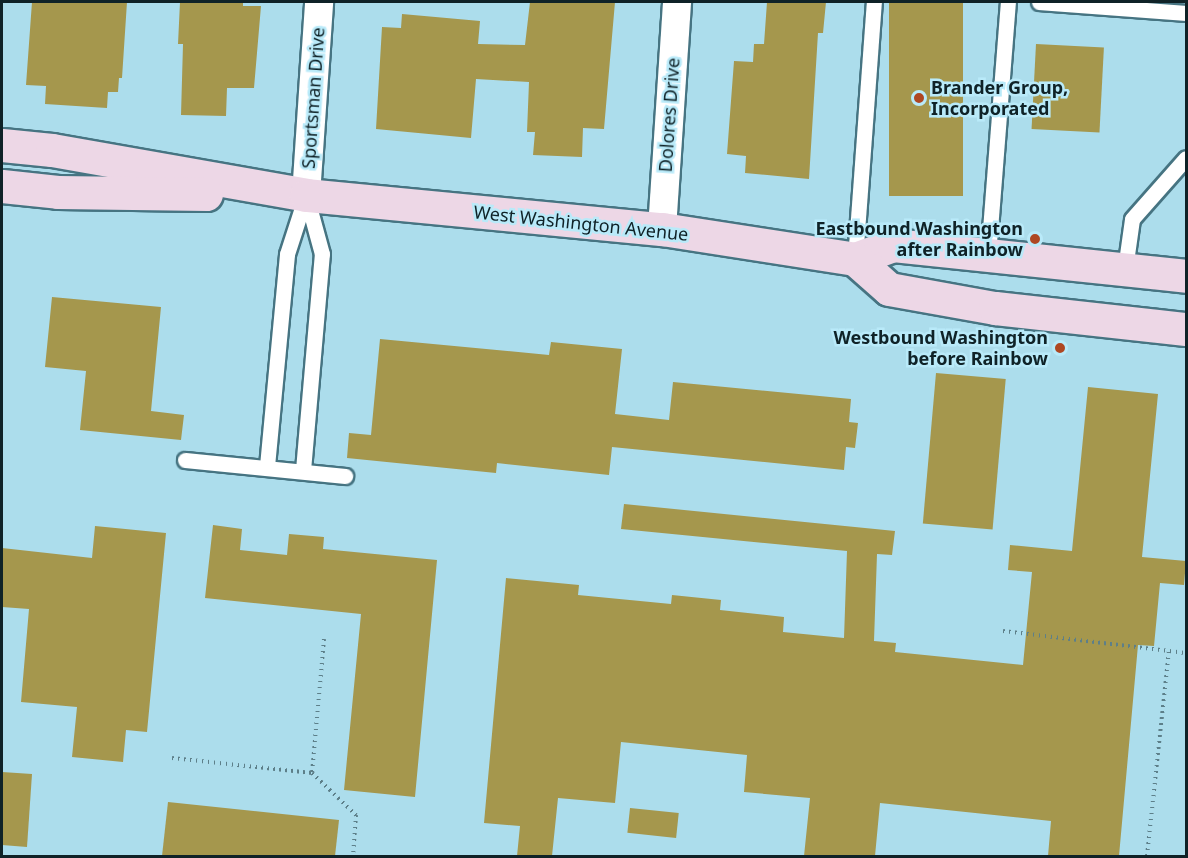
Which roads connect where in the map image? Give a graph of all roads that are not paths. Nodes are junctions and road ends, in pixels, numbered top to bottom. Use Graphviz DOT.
graph roads {
  1 [pos="319,2"];
  2 [pos="677,2"];
  3 [pos="874,2"];
  4 [pos="1008,2"];
  5 [pos="1040,2"];
  6 [pos="1186,13"];
  7 [pos="2,145"];
  8 [pos="1186,158"];
  9 [pos="2,186"];
  10 [pos="306,195"];
  11 [pos="662,229"];
  12 [pos="988,255"];
  13 [pos="855,259"];
  14 [pos="1125,269"];
  15 [pos="1186,276"];
  16 [pos="1186,329"];
  17 [pos="185,460"];
  18 [pos="267,466"];
  19 [pos="303,470"];
  20 [pos="345,476"];
  1 -- 10 [label="street, Sportsman Drive"];
  2 -- 11 [label="street, Dolores Drive"];
  3 -- 13 [label="lane"];
  4 -- 12 [label="lane"];
  5 -- 6 [label="lane"];
  7 -- 10 [label="main road, West Washington Avenue"];
  8 -- 14 [label="lane"];
  9 -- 10 [label="main road, West Washington Avenue"];
  10 -- 11 [label="main road, West Washington Avenue"];
  10 -- 18 [label="lane"];
  10 -- 19 [label="lane"];
  11 -- 13 [label="main road, West Washington Avenue"];
  12 -- 13 [label="main road, West Washington Avenue"];
  12 -- 14 [label="main road, West Washington Avenue"];
  13 -- 16 [label="main road"];
  14 -- 15 [label="main road, West Washington Avenue"];
  17 -- 18 [label="lane"];
  18 -- 19 [label="lane"];
  19 -- 20 [label="lane"];
}
